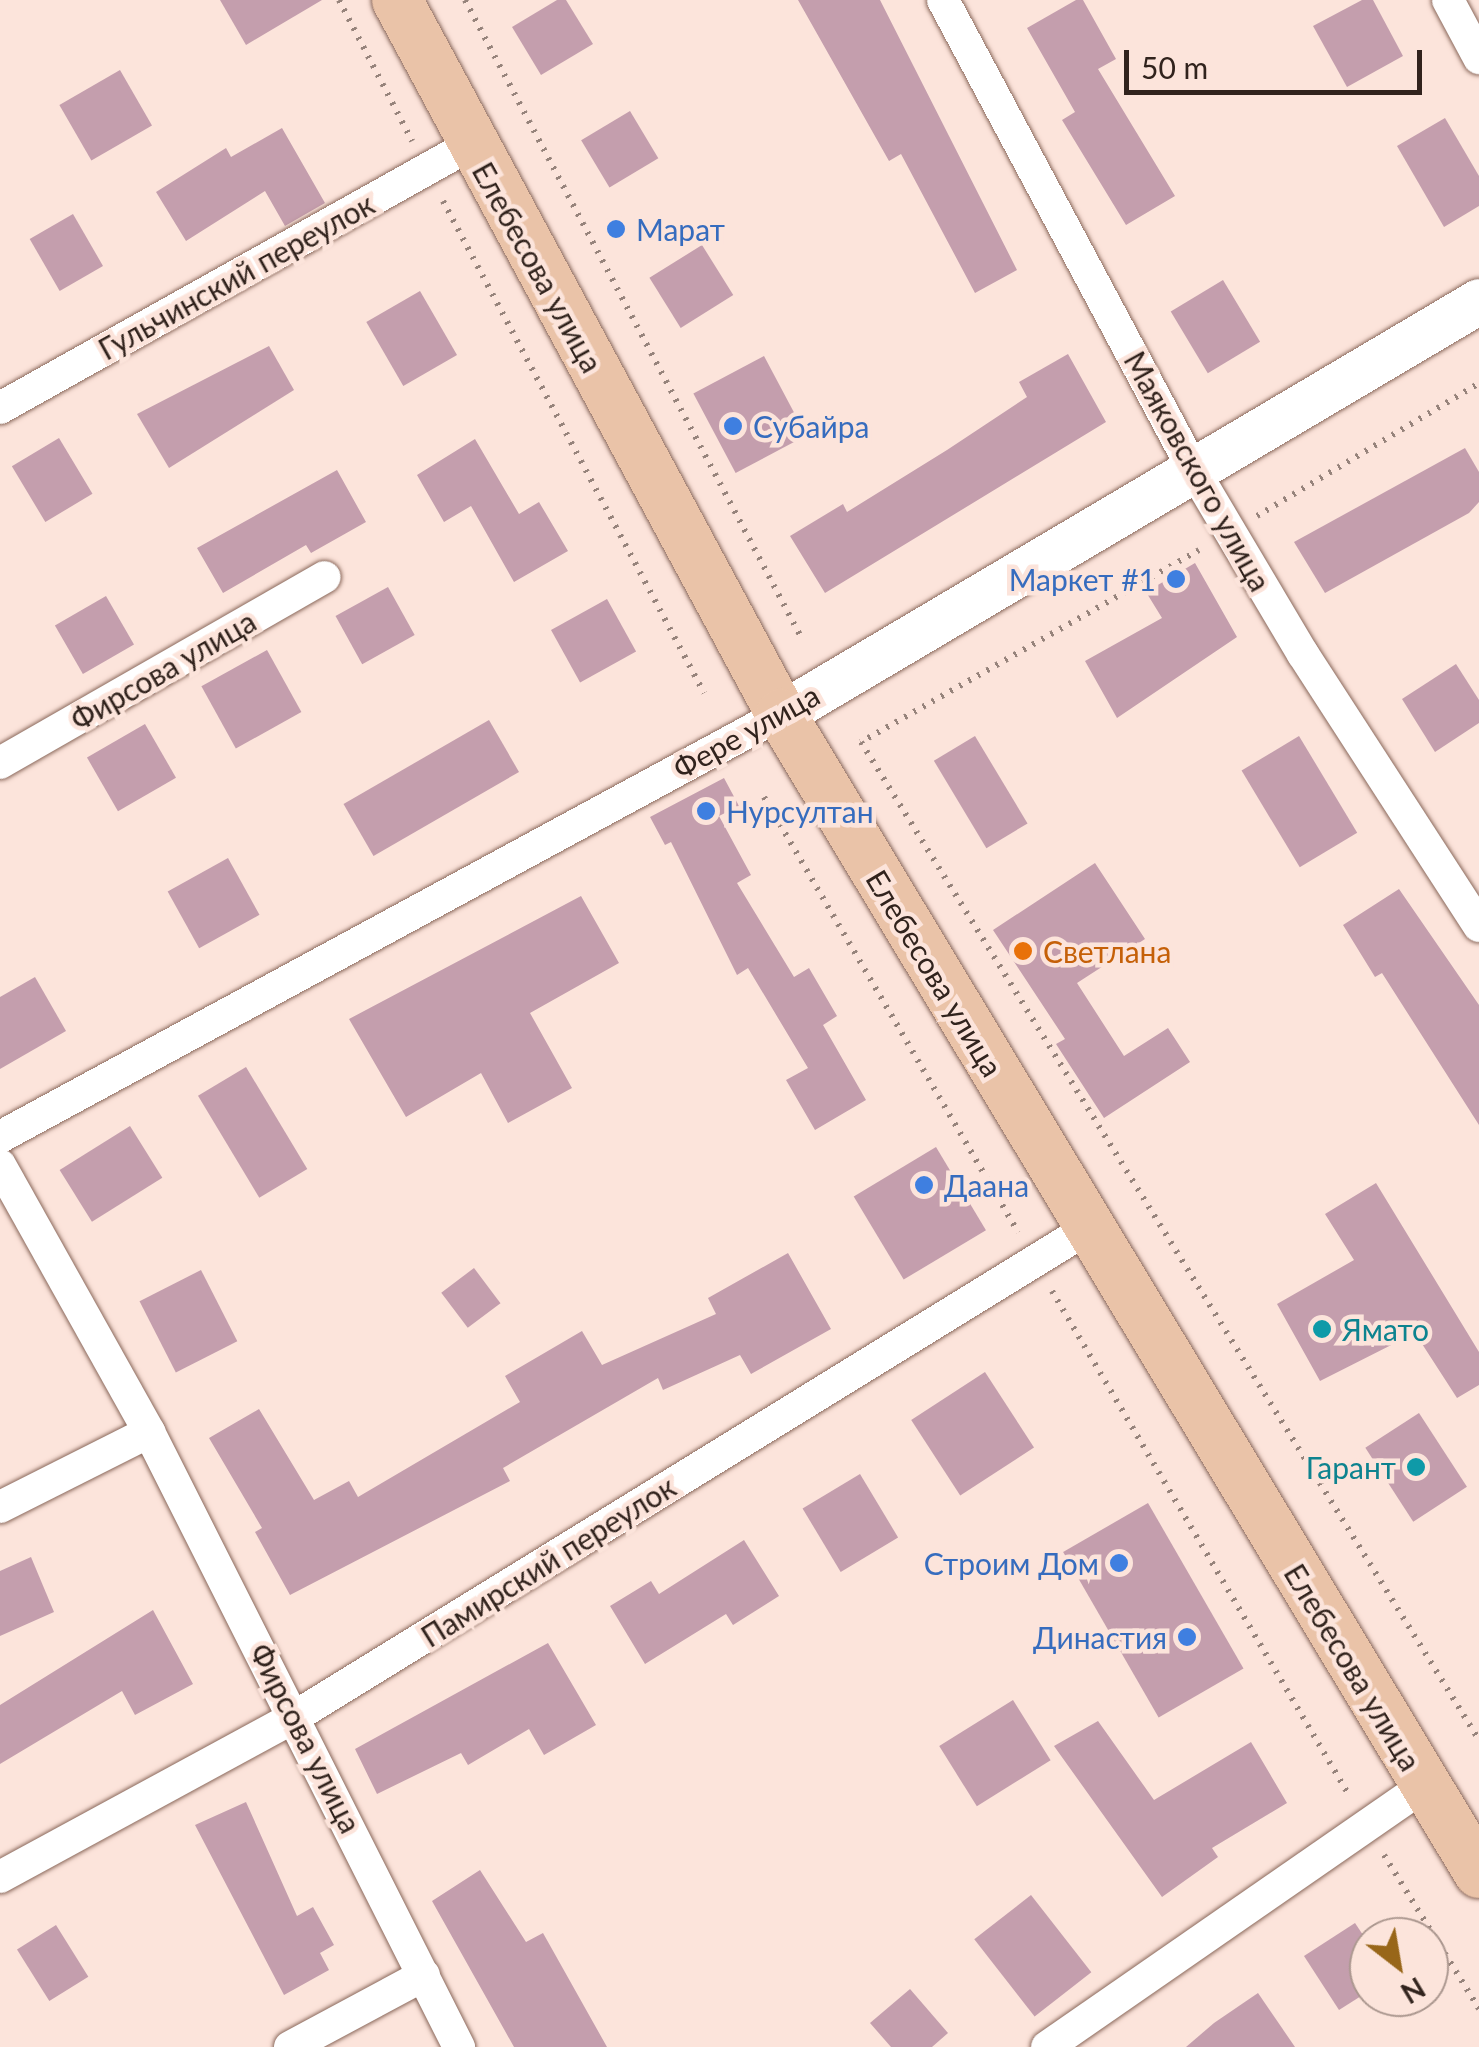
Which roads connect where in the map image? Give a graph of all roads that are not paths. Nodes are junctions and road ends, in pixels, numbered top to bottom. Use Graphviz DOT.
graph roads {
  1 [pos="397,0"];
  2 [pos="943,0"];
  3 [pos="1448,0"];
  4 [pos="1479,58"];
  5 [pos="472,144"];
  6 [pos="1479,301"];
  7 [pos="0,408"];
  8 [pos="1193,469"];
  9 [pos="325,577"];
  10 [pos="780,714"];
  11 [pos="0,762"];
  12 [pos="1479,926"];
  13 [pos="0,1137"];
  14 [pos="0,1166"];
  15 [pos="1087,1230"];
  16 [pos="149,1432"];
  17 [pos="0,1508"];
  18 [pos="296,1716"];
  19 [pos="1426,1785"];
  20 [pos="1479,1874"];
  21 [pos="0,1877"];
  22 [pos="424,1975"];
  23 [pos="290,2047"];
  24 [pos="459,2047"];
  25 [pos="1047,2047"];
  1 -- 5 [label="main road, Елебесова улица"];
  2 -- 8 [label="street, Маяковского улица"];
  3 -- 4 [label="street"];
  5 -- 7 [label="street, Гульчинский переулок"];
  5 -- 10 [label="main road, Елебесова улица"];
  6 -- 8 [label="street, Фере улица"];
  8 -- 10 [label="street, Фере улица"];
  8 -- 12 [label="street, Маяковского улица"];
  9 -- 11 [label="street, Фирсова улица"];
  10 -- 13 [label="street, Фере улица"];
  10 -- 15 [label="main road, Елебесова улица"];
  14 -- 16 [label="street, Фирсова улица"];
  15 -- 18 [label="street, Памирский переулок"];
  15 -- 19 [label="main road, Елебесова улица"];
  16 -- 17 [label="street"];
  16 -- 18 [label="street, Фирсова улица"];
  18 -- 21 [label="street, Памирский переулок"];
  18 -- 22 [label="street, Фирсова улица"];
  19 -- 20 [label="main road, Елебесова улица"];
  19 -- 25 [label="street"];
  22 -- 23 [label="street"];
  22 -- 24 [label="street, Фирсова улица"];
}
